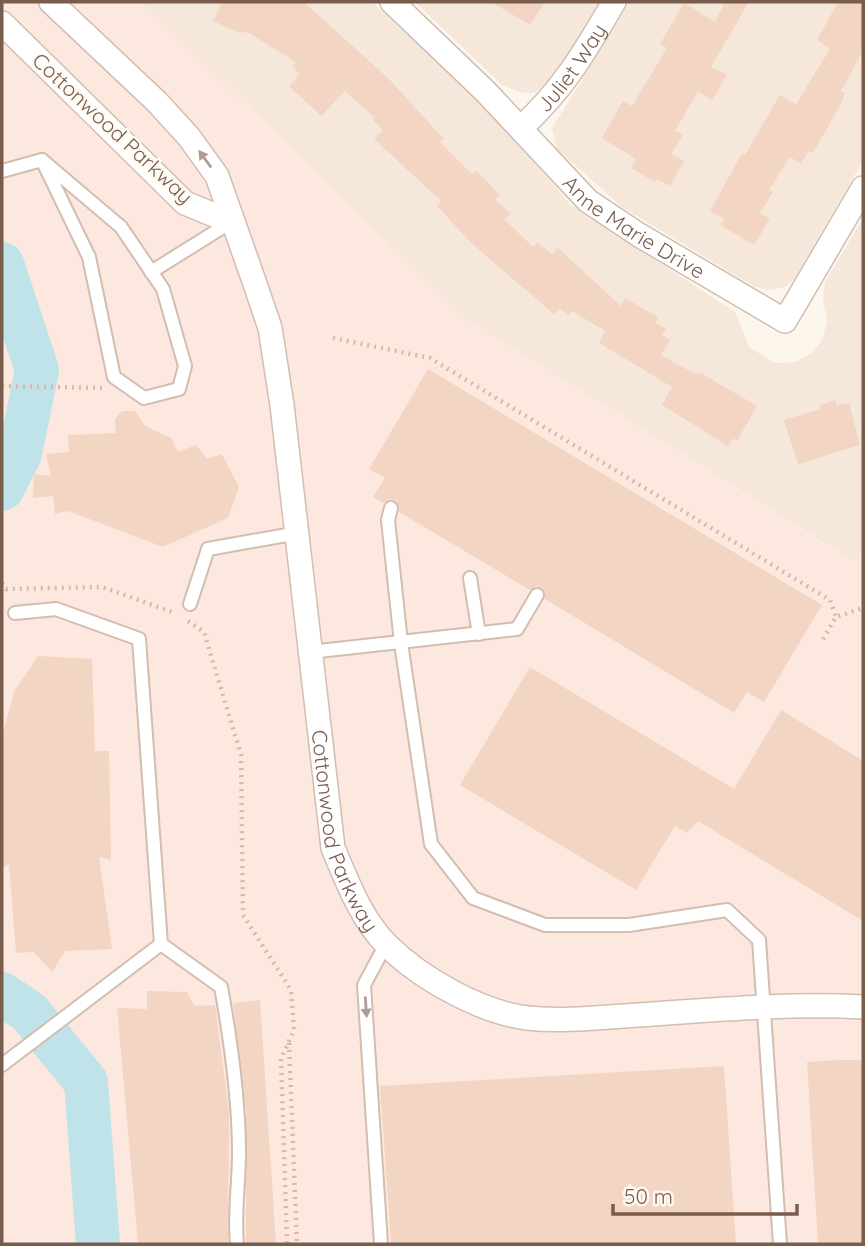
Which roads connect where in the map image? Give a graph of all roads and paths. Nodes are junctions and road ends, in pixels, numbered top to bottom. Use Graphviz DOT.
graph roads {
  1 [pos="51,2"];
  2 [pos="392,2"];
  3 [pos="614,2"];
  4 [pos="2,23"];
  5 [pos="521,128"];
  6 [pos="42,160"];
  7 [pos="2,171"];
  8 [pos="863,188"];
  9 [pos="231,222"];
  10 [pos="152,272"];
  11 [pos="333,338"];
  12 [pos="2,386"];
  13 [pos="104,388"];
  14 [pos="391,508"];
  15 [pos="298,533"];
  16 [pos="470,578"];
  17 [pos="2,583"];
  18 [pos="537,595"];
  19 [pos="190,604"];
  20 [pos="863,608"];
  21 [pos="15,613"];
  22 [pos="836,617"];
  23 [pos="479,634"];
  24 [pos="823,639"];
  25 [pos="401,643"];
  26 [pos="310,652"];
  27 [pos="161,944"];
  28 [pos="386,944"];
  29 [pos="762,1007"];
  30 [pos="863,1007"];
  31 [pos="289,1042"];
  32 [pos="4,1063"];
  33 [pos="237,1244"];
  34 [pos="287,1244"];
  35 [pos="297,1244"];
  36 [pos="381,1244"];
  37 [pos="780,1244"];
  9 -- 1 [label="street, Cottonwood Parkway, one-way"];
  2 -- 5 [label="street, Anne Marie Drive"];
  3 -- 5 [label="street, Juliet Way"];
  4 -- 9 [label="street, Cottonwood Parkway"];
  5 -- 8 [label="street, Anne Marie Drive"];
  6 -- 7 [label="lane"];
  6 -- 10 [label="lane"];
  6 -- 10 [label="lane"];
  9 -- 10 [label="lane"];
  9 -- 15 [label="street, Cottonwood Parkway"];
  11 -- 22 [label="path"];
  12 -- 13 [label="path"];
  14 -- 25 [label="lane"];
  15 -- 19 [label="lane"];
  15 -- 26 [label="street, Cottonwood Parkway"];
  16 -- 23 [label="lane"];
  17 -- 31 [label="path"];
  18 -- 23 [label="lane"];
  20 -- 22 [label="path"];
  21 -- 27 [label="lane"];
  22 -- 24 [label="path"];
  23 -- 25 [label="lane"];
  25 -- 26 [label="lane"];
  25 -- 29 [label="lane"];
  26 -- 28 [label="street, Cottonwood Parkway"];
  27 -- 32 [label="lane"];
  27 -- 33 [label="lane"];
  28 -- 29 [label="street, Cottonwood Parkway"];
  28 -- 36 [label="lane, one-way"];
  29 -- 30 [label="street, Cottonwood Parkway"];
  29 -- 37 [label="lane"];
  31 -- 34 [label="path"];
  31 -- 35 [label="path"];
}
